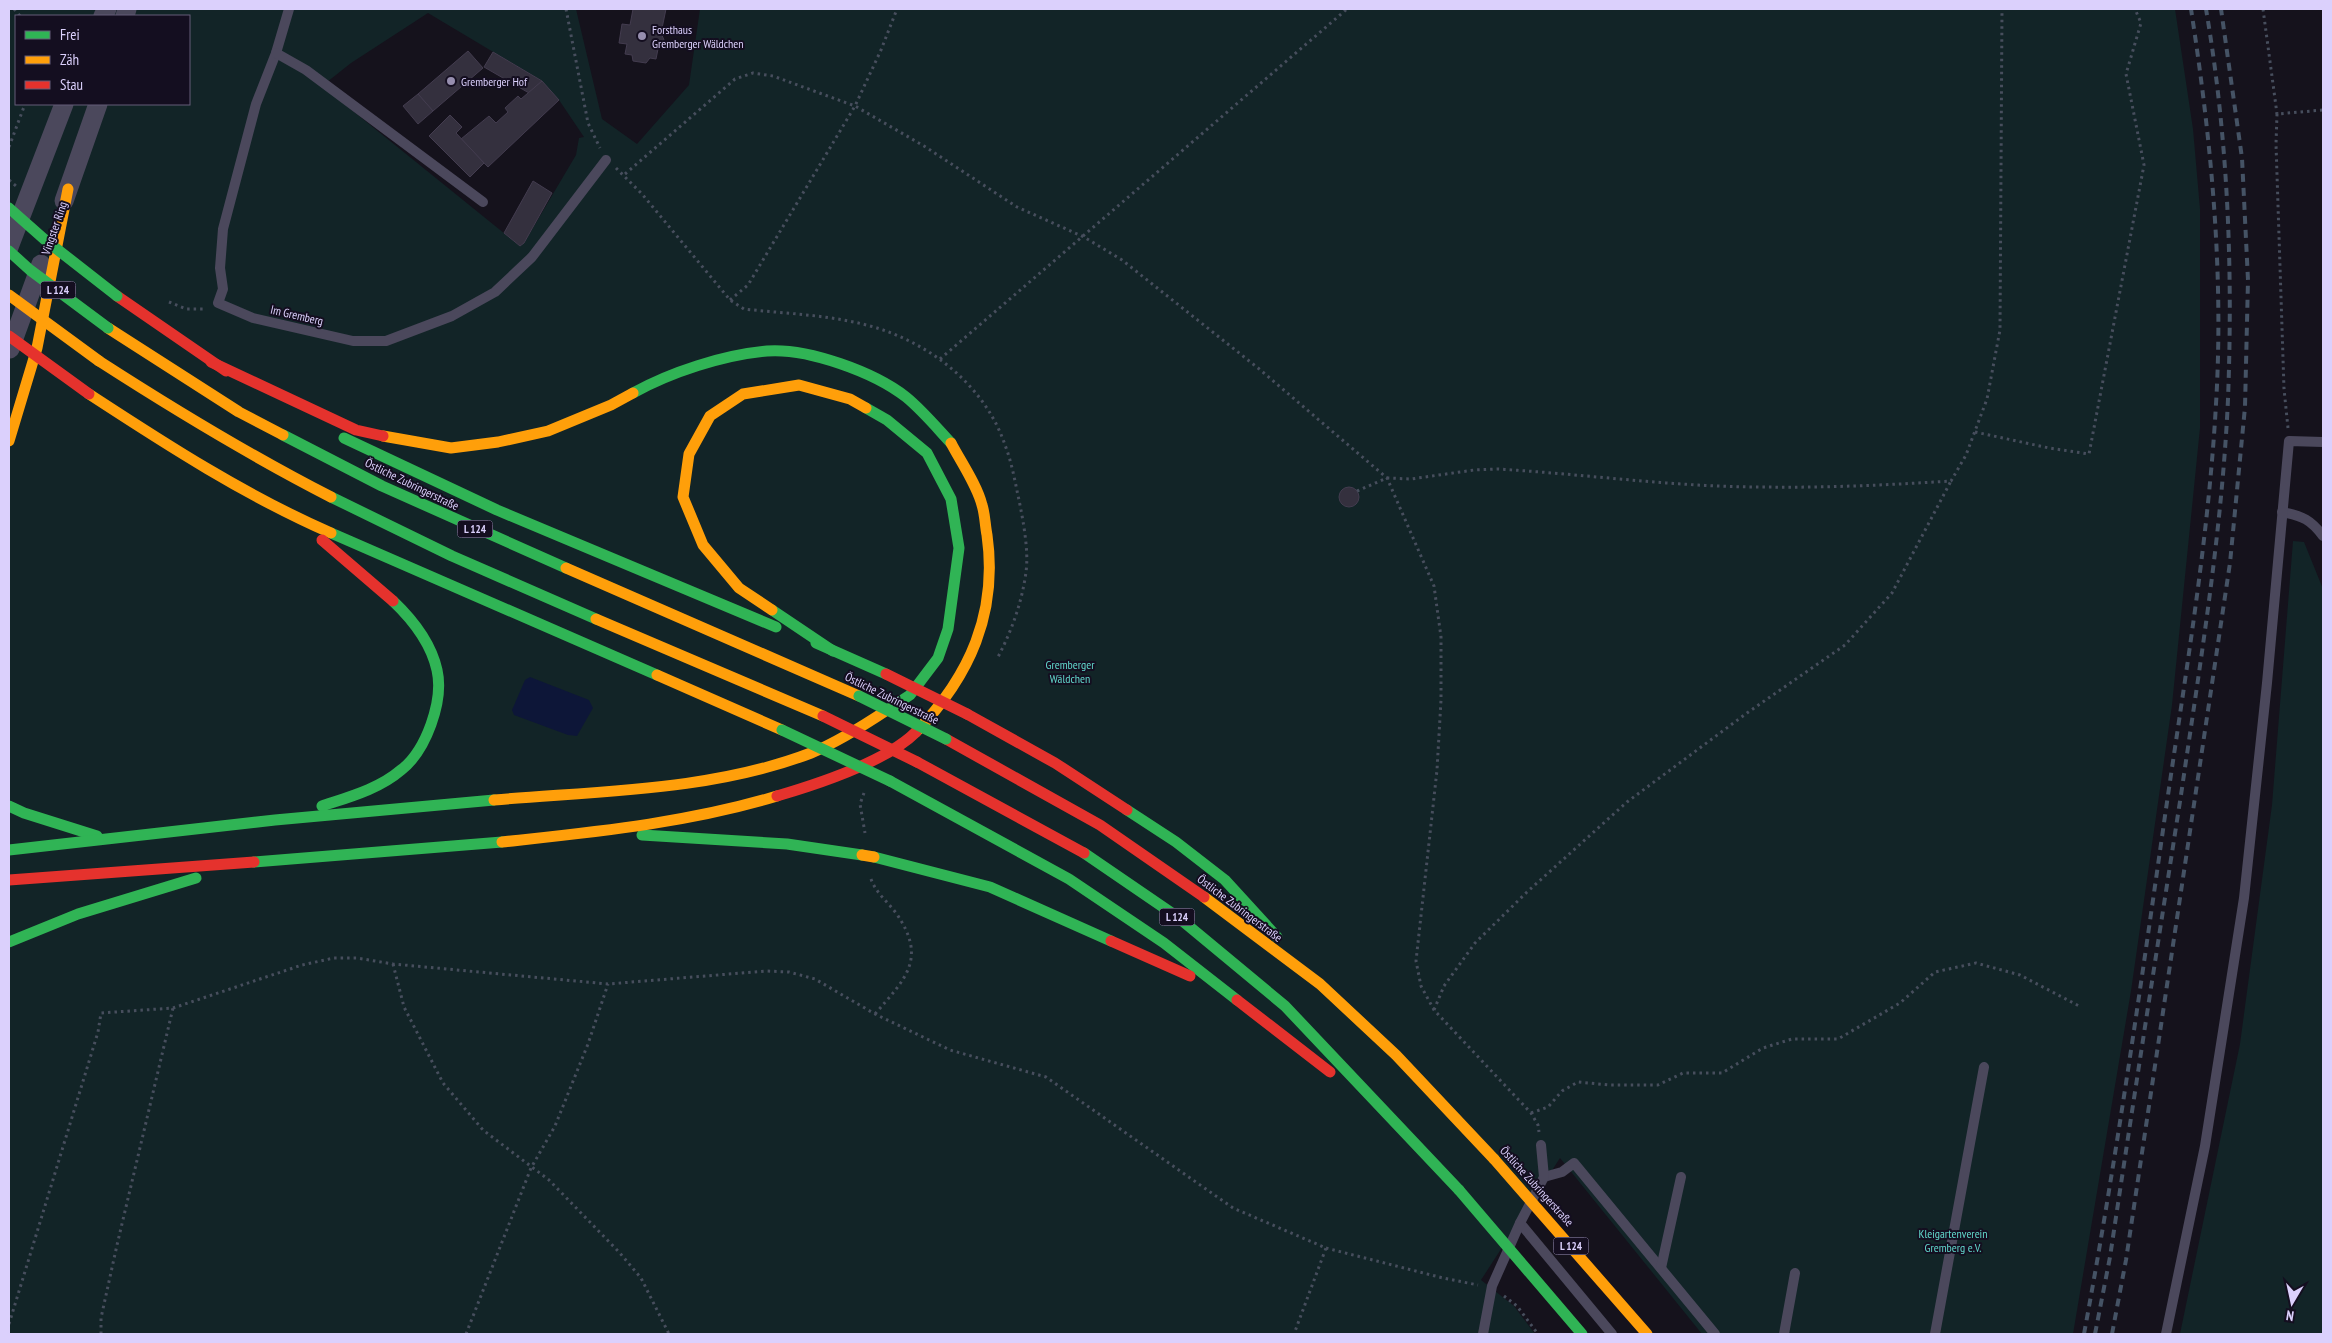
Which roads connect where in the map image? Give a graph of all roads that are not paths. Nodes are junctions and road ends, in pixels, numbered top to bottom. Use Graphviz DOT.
graph roads {
  1 [pos="289,9"];
  2 [pos="276,53"];
  3 [pos="64,105"];
  4 [pos="98,105"];
  5 [pos="606,160"];
  6 [pos="68,189"];
  7 [pos="483,202"];
  8 [pos="9,208"];
  9 [pos="9,249"];
  10 [pos="9,295"];
  11 [pos="9,336"];
  12 [pos="9,352"];
  13 [pos="211,362"];
  14 [pos="9,441"];
  15 [pos="2323,442"];
  16 [pos="2282,512"];
  17 [pos="294,517"];
  18 [pos="2323,536"];
  19 [pos="834,651"];
  20 [pos="9,806"];
  21 [pos="274,820"];
  22 [pos="590,832"];
  23 [pos="108,839"];
  24 [pos="9,850"];
  25 [pos="251,862"];
  26 [pos="9,880"];
  27 [pos="9,942"];
  28 [pos="1320,984"];
  29 [pos="1223,990"];
  30 [pos="1984,1067"];
  31 [pos="1397,1124"];
  32 [pos="1541,1145"];
  33 [pos="1544,1177"];
  34 [pos="1681,1177"];
  35 [pos="1520,1223"];
  36 [pos="1661,1268"];
  37 [pos="1794,1273"];
  38 [pos="1483,1334"];
  39 [pos="1582,1334"];
  40 [pos="1612,1334"];
  41 [pos="1647,1334"];
  42 [pos="1715,1334"];
  43 [pos="1784,1334"];
  44 [pos="1935,1334"];
  45 [pos="2166,1334"];
  1 -- 2 [label="lane"];
  2 -- 5 [label="lane, Im Gremberg"];
  2 -- 7 [label="lane"];
  3 -- 9 [label="street"];
  4 -- 6 [label="street, Vingster Ring"];
  6 -- 12 [label="street, Vingster Ring"];
  6 -- 14 [label="highway"];
  8 -- 13 [label="highway, bridge"];
  9 -- 28 [label="highway, Östliche Zubringerstraße / L 124, bridge"];
  10 -- 31 [label="highway, L 124, bridge"];
  11 -- 17 [label="highway, bridge"];
  13 -- 19 [label="highway"];
  13 -- 22 [label="highway"];
  15 -- 16 [label="lane"];
  16 -- 18 [label="lane"];
  16 -- 45 [label="lane"];
  17 -- 21 [label="highway"];
  17 -- 29 [label="highway, bridge"];
  19 -- 21 [label="highway"];
  19 -- 28 [label="highway, bridge"];
  20 -- 23 [label="highway"];
  21 -- 23 [label="highway"];
  22 -- 25 [label="highway"];
  22 -- 29 [label="highway, bridge"];
  23 -- 24 [label="highway"];
  25 -- 26 [label="highway"];
  25 -- 27 [label="highway"];
  28 -- 41 [label="highway, Östliche Zubringerstraße / L 124, bridge"];
  29 -- 31 [label="highway"];
  30 -- 44 [label="lane"];
  31 -- 39 [label="highway, L 124, bridge"];
  32 -- 33 [label="lane"];
  33 -- 35 [label="lane"];
  33 -- 36 [label="lane"];
  34 -- 36 [label="lane"];
  35 -- 38 [label="lane"];
  35 -- 40 [label="lane"];
  36 -- 42 [label="lane"];
  37 -- 43 [label="lane"];
}
